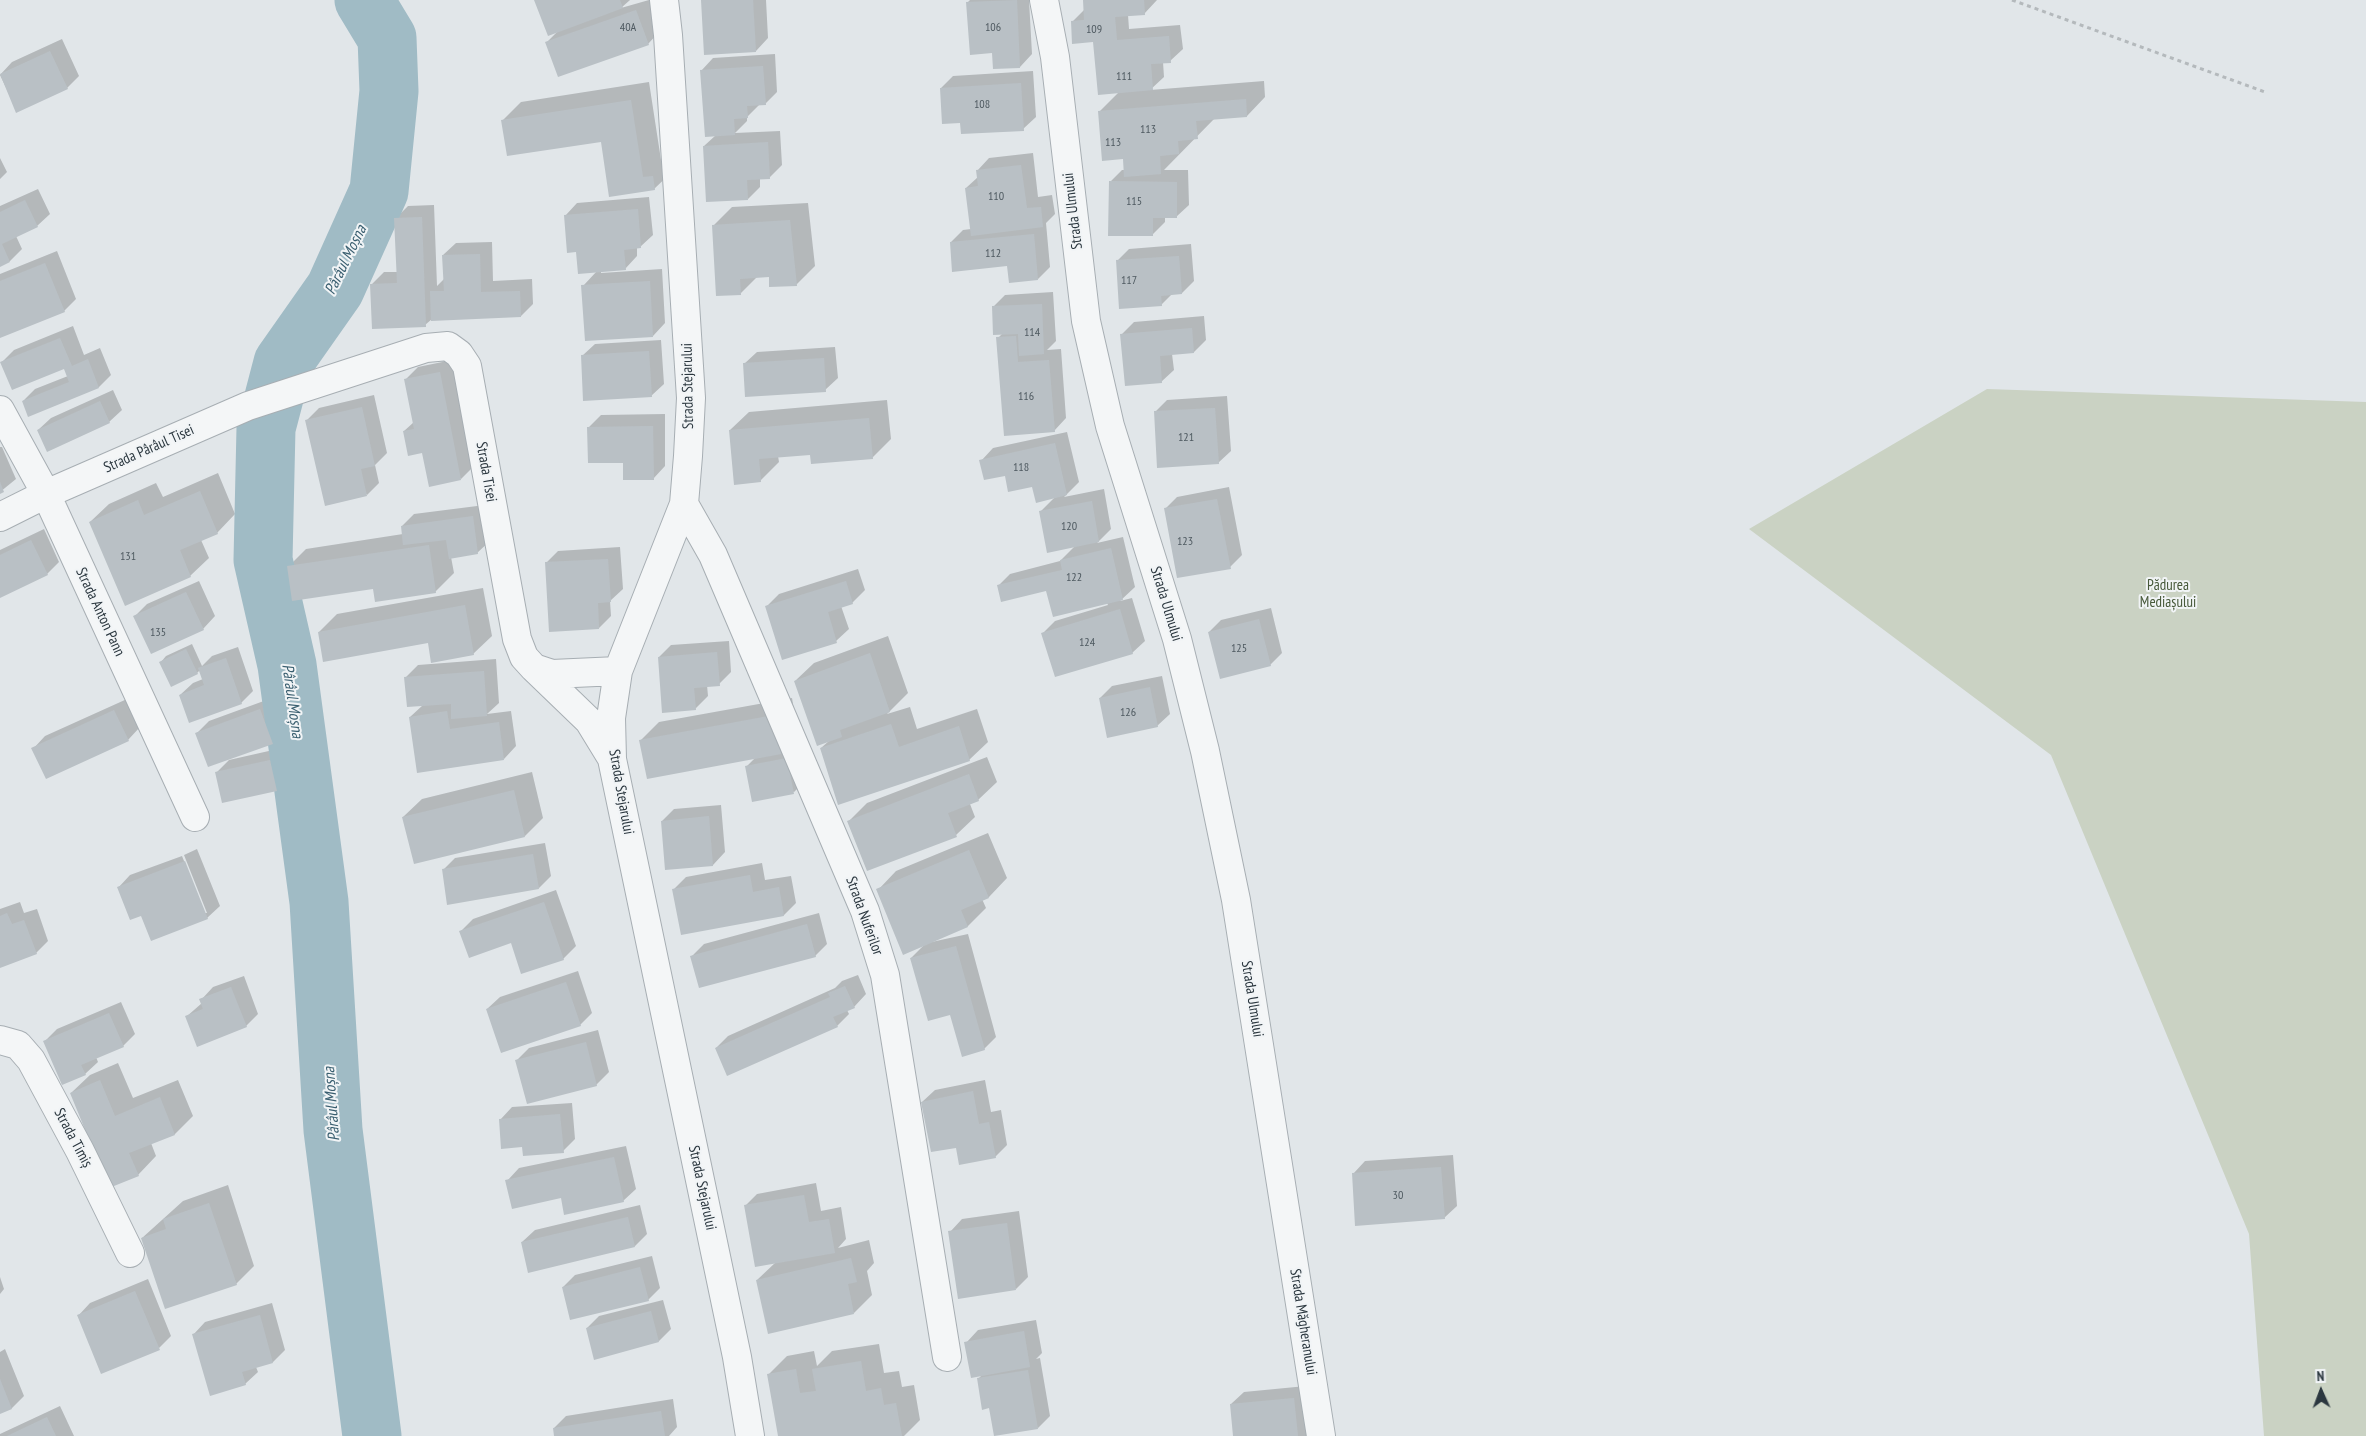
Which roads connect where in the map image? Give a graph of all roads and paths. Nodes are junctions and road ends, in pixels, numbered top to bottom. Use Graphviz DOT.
graph roads {
  1 [pos="664,0"];
  2 [pos="1044,0"];
  3 [pos="2012,0"];
  4 [pos="2265,92"];
  5 [pos="301,388"];
  6 [pos="0,410"];
  7 [pos="46,494"];
  8 [pos="684,504"];
  9 [pos="0,518"];
  10 [pos="534,668"];
  11 [pos="618,671"];
  12 [pos="612,759"];
  13 [pos="195,817"];
  14 [pos="0,1040"];
  15 [pos="1285,1209"];
  16 [pos="130,1252"];
  17 [pos="947,1357"];
  18 [pos="750,1436"];
  19 [pos="1321,1436"];
  1 -- 8 [label="street, Strada Stejarului"];
  2 -- 15 [label="street, Strada Ulmului"];
  3 -- 4 [label="path"];
  5 -- 7 [label="street, Strada Pârâul Tisei"];
  5 -- 10 [label="street, Strada Tisei"];
  6 -- 7 [label="street, Strada Anton Pann"];
  7 -- 9 [label="street, Strada Pârâul Tisei"];
  7 -- 13 [label="street, Strada Anton Pann"];
  8 -- 11 [label="street, Strada Stejarului"];
  8 -- 17 [label="street, Strada Nuferilor"];
  10 -- 11 [label="street"];
  10 -- 12 [label="street, Strada Tisei"];
  11 -- 12 [label="street, Strada Stejarului"];
  12 -- 18 [label="street, Strada Stejarului"];
  14 -- 16 [label="street, Strada Timiș"];
  15 -- 19 [label="street, Strada Măgheranului"];
}
